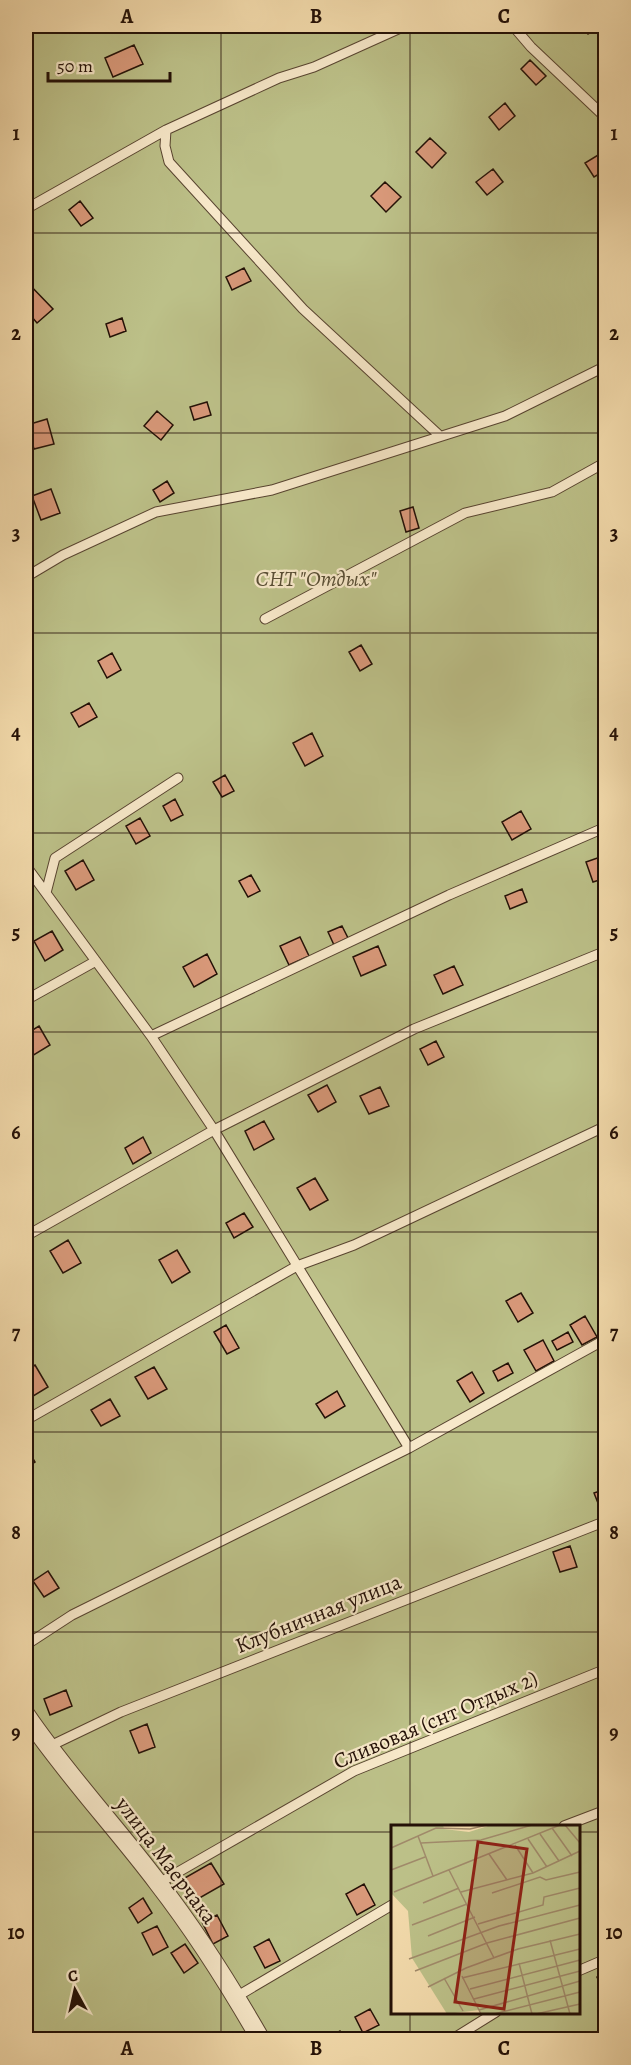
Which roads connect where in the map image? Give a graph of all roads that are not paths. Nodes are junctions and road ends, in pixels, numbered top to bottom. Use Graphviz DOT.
graph roads {
  1 [pos="405,26"];
  2 [pos="513,26"];
  3 [pos="606,118"];
  4 [pos="166,130"];
  5 [pos="26,209"];
  6 [pos="606,366"];
  7 [pos="440,436"];
  8 [pos="606,462"];
  9 [pos="26,577"];
  10 [pos="265,619"];
  11 [pos="178,778"];
  12 [pos="606,827"];
  13 [pos="26,866"];
  14 [pos="46,893"];
  15 [pos="606,951"];
  16 [pos="96,961"];
  17 [pos="26,1000"];
  18 [pos="151,1036"];
  19 [pos="606,1126"];
  20 [pos="214,1130"];
  21 [pos="26,1236"];
  22 [pos="297,1266"];
  23 [pos="606,1340"];
  24 [pos="26,1420"];
  25 [pos="409,1448"];
  26 [pos="606,1521"];
  27 [pos="26,1645"];
  28 [pos="606,1669"];
  29 [pos="26,1715"];
  30 [pos="48,1748"];
  31 [pos="606,1810"];
  32 [pos="569,1825"];
  33 [pos="159,1883"];
  34 [pos="391,1906"];
  35 [pos="606,1959"];
  36 [pos="580,1971"];
  37 [pos="236,1997"];
  38 [pos="494,2014"];
  39 [pos="261,2040"];
  40 [pos="452,2040"];
  1 -- 4 [label="lane"];
  2 -- 3 [label="lane"];
  4 -- 5 [label="lane"];
  4 -- 7 [label="lane"];
  6 -- 7 [label="lane"];
  7 -- 9 [label="lane"];
  8 -- 10 [label="lane"];
  11 -- 14 [label="lane"];
  12 -- 18 [label="lane"];
  13 -- 14 [label="lane"];
  14 -- 16 [label="lane"];
  15 -- 20 [label="lane"];
  16 -- 17 [label="lane"];
  16 -- 18 [label="lane"];
  18 -- 20 [label="lane"];
  19 -- 22 [label="lane"];
  20 -- 21 [label="lane"];
  20 -- 22 [label="lane"];
  22 -- 24 [label="lane"];
  22 -- 25 [label="lane"];
  23 -- 25 [label="lane"];
  25 -- 27 [label="lane"];
  26 -- 30 [label="lane, Клубничная улица"];
  28 -- 33 [label="lane, Сливовая (снт Отдых 2)"];
  29 -- 30 [label="street, улица Маерчака"];
  30 -- 33 [label="street, улица Маерчака"];
  31 -- 32 [label="lane"];
  33 -- 37 [label="street, улица Маерчака"];
  34 -- 37 [label="lane"];
  35 -- 36 [label="lane"];
  37 -- 39 [label="street, улица Маерчака"];
  38 -- 40 [label="lane"];
}
